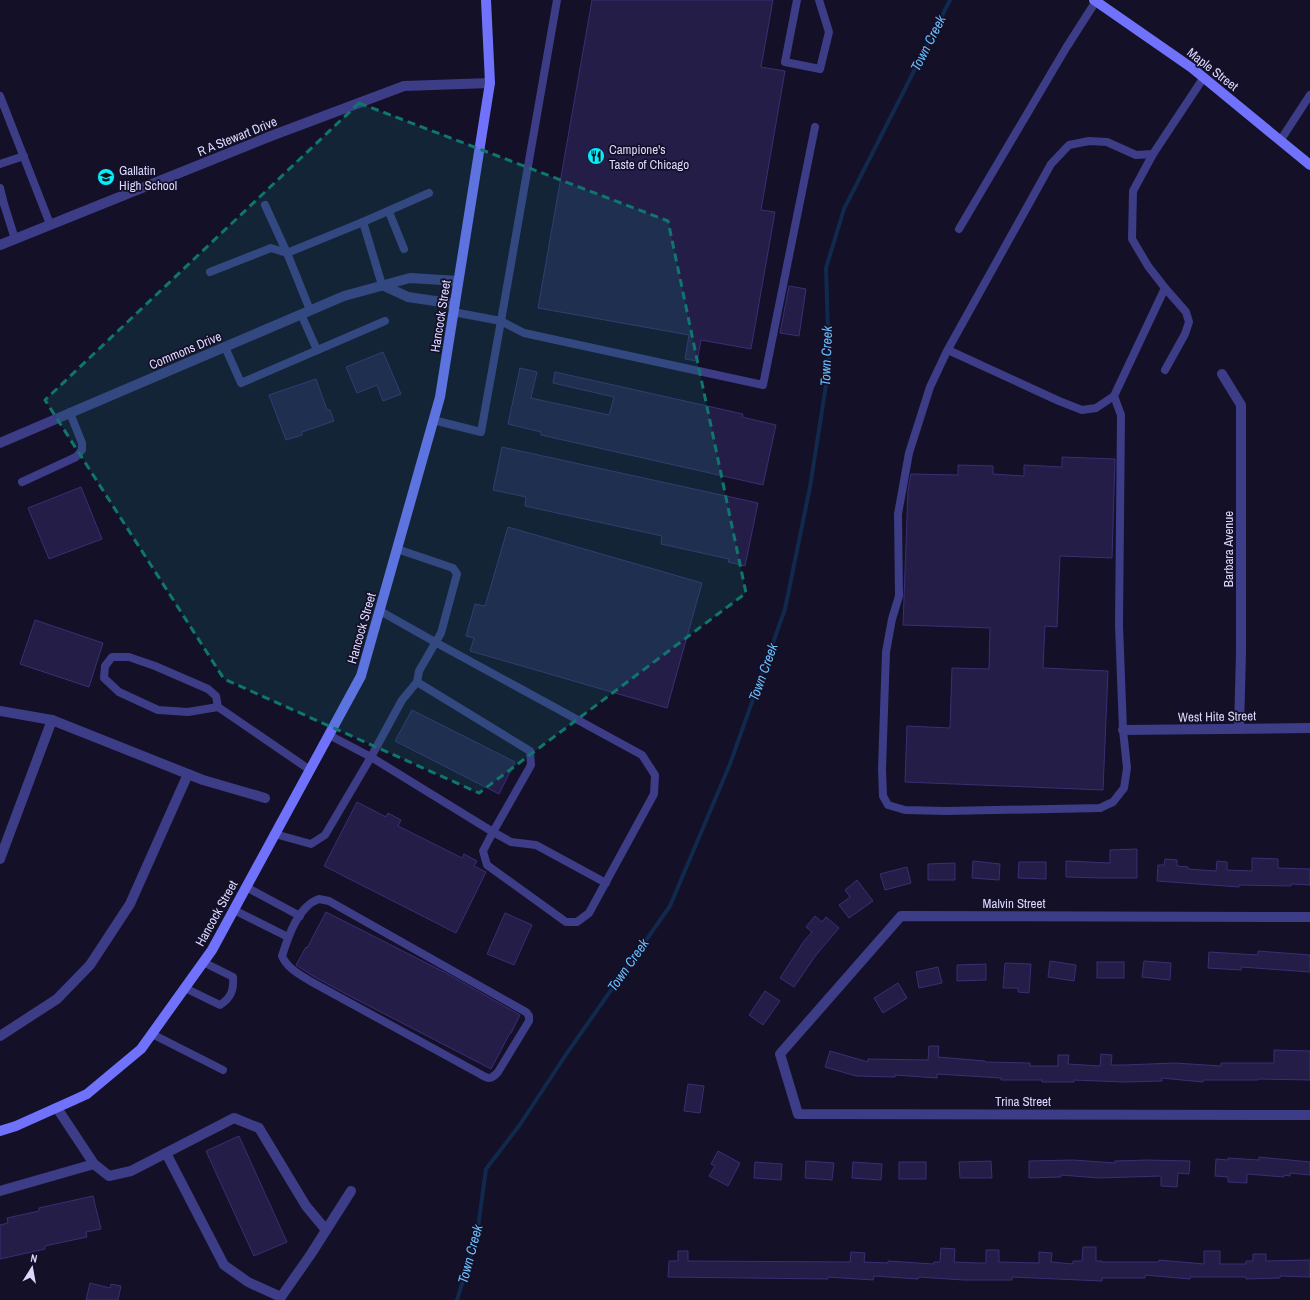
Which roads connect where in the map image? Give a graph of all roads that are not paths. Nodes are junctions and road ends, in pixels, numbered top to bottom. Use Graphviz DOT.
graph roads {
  1 [pos="486,0"];
  2 [pos="557,0"];
  3 [pos="797,0"];
  4 [pos="819,0"];
  5 [pos="1095,1"];
  6 [pos="1204,77"];
  7 [pos="490,83"];
  8 [pos="1310,95"];
  9 [pos="0,96"];
  10 [pos="815,127"];
  11 [pos="1280,141"];
  12 [pos="1153,154"];
  13 [pos="24,156"];
  14 [pos="0,164"];
  15 [pos="1310,165"];
  16 [pos="0,188"];
  17 [pos="430,193"];
  18 [pos="265,205"];
  19 [pos="389,212"];
  20 [pos="363,222"];
  21 [pos="50,224"];
  22 [pos="959,229"];
  23 [pos="15,239"];
  24 [pos="0,245"];
  25 [pos="404,249"];
  26 [pos="287,253"];
  27 [pos="210,272"];
  28 [pos="458,281"];
  29 [pos="382,285"];
  30 [pos="1165,288"];
  31 [pos="454,308"];
  32 [pos="305,312"];
  33 [pos="385,321"];
  34 [pos="501,321"];
  35 [pos="225,347"];
  36 [pos="318,350"];
  37 [pos="948,350"];
  38 [pos="1165,370"];
  39 [pos="1222,374"];
  40 [pos="1114,396"];
  41 [pos="70,414"];
  42 [pos="433,420"];
  43 [pos="0,443"];
  44 [pos="22,482"];
  45 [pos="397,549"];
  46 [pos="380,611"];
  47 [pos="435,642"];
  48 [pos="417,682"];
  49 [pos="218,706"];
  50 [pos="0,711"];
  51 [pos="52,720"];
  52 [pos="1310,728"];
  53 [pos="1239,729"];
  54 [pos="1124,730"];
  55 [pos="329,735"];
  56 [pos="371,757"];
  57 [pos="310,770"];
  58 [pos="188,774"];
  59 [pos="265,798"];
  60 [pos="493,832"];
  61 [pos="275,834"];
  62 [pos="0,859"];
  63 [pos="606,883"];
  64 [pos="246,887"];
  65 [pos="234,910"];
  66 [pos="300,916"];
  67 [pos="1310,917"];
  68 [pos="288,937"];
  69 [pos="203,962"];
  70 [pos="185,988"];
  71 [pos="152,1034"];
  72 [pos="0,1036"];
  73 [pos="780,1054"];
  74 [pos="223,1070"];
  75 [pos="57,1108"];
  76 [pos="1310,1115"];
  77 [pos="0,1131"];
  78 [pos="166,1153"];
  79 [pos="94,1164"];
  80 [pos="351,1191"];
  81 [pos="0,1192"];
  82 [pos="326,1230"];
  83 [pos="283,1299"];
  1 -- 7 [label="street, Hancock Street"];
  2 -- 34 [label="lane"];
  3 -- 4 [label="lane"];
  5 -- 6 [label="street, Maple Street"];
  5 -- 22 [label="lane"];
  6 -- 11 [label="street, Maple Street"];
  6 -- 12 [label="lane"];
  7 -- 21 [label="street, R A Stewart Drive"];
  7 -- 28 [label="street, Hancock Street"];
  8 -- 11 [label="lane"];
  9 -- 13 [label="lane"];
  10 -- 34 [label="lane"];
  11 -- 15 [label="street, Maple Street"];
  12 -- 30 [label="lane"];
  12 -- 37 [label="lane"];
  13 -- 14 [label="lane"];
  13 -- 21 [label="lane"];
  16 -- 23 [label="lane"];
  17 -- 19 [label="lane"];
  18 -- 26 [label="lane"];
  19 -- 20 [label="lane"];
  19 -- 25 [label="lane"];
  20 -- 26 [label="lane"];
  20 -- 29 [label="lane"];
  21 -- 23 [label="street, R A Stewart Drive"];
  23 -- 24 [label="street, R A Stewart Drive"];
  26 -- 27 [label="lane"];
  26 -- 32 [label="lane"];
  28 -- 29 [label="street, Commons Drive"];
  28 -- 31 [label="street, Hancock Street"];
  29 -- 31 [label="street"];
  29 -- 32 [label="street, Commons Drive"];
  30 -- 38 [label="lane"];
  30 -- 40 [label="lane"];
  31 -- 34 [label="lane"];
  31 -- 42 [label="street, Hancock Street"];
  32 -- 35 [label="street, Commons Drive"];
  32 -- 36 [label="lane"];
  33 -- 36 [label="lane"];
  34 -- 42 [label="lane"];
  35 -- 36 [label="lane"];
  35 -- 41 [label="street, Commons Drive"];
  37 -- 40 [label="lane"];
  37 -- 54 [label="lane"];
  39 -- 53 [label="street, Barbara Avenue"];
  40 -- 54 [label="lane"];
  41 -- 43 [label="street, Commons Drive"];
  41 -- 44 [label="lane"];
  42 -- 45 [label="street, Hancock Street"];
  45 -- 46 [label="street, Hancock Street"];
  45 -- 47 [label="lane"];
  46 -- 47 [label="lane"];
  46 -- 55 [label="street, Hancock Street"];
  47 -- 48 [label="lane"];
  47 -- 63 [label="lane"];
  48 -- 56 [label="lane"];
  48 -- 60 [label="lane"];
  49 -- 49 [label="lane"];
  49 -- 57 [label="lane"];
  50 -- 51 [label="street"];
  51 -- 58 [label="street"];
  51 -- 62 [label="street"];
  52 -- 53 [label="street, West Hite Street"];
  53 -- 54 [label="street, West Hite Street"];
  55 -- 56 [label="lane"];
  55 -- 57 [label="street, Hancock Street"];
  56 -- 60 [label="lane"];
  56 -- 61 [label="lane"];
  57 -- 61 [label="street, Hancock Street"];
  58 -- 59 [label="street"];
  58 -- 72 [label="street"];
  60 -- 63 [label="lane"];
  60 -- 63 [label="lane"];
  61 -- 64 [label="street, Hancock Street"];
  64 -- 65 [label="street, Hancock Street"];
  64 -- 66 [label="lane"];
  65 -- 68 [label="lane"];
  65 -- 69 [label="street, Hancock Street"];
  66 -- 68 [label="lane"];
  66 -- 68 [label="lane"];
  67 -- 73 [label="street, Malvin Street"];
  69 -- 70 [label="street, Hancock Street"];
  69 -- 70 [label="lane"];
  70 -- 71 [label="street, Hancock Street"];
  71 -- 74 [label="lane"];
  71 -- 75 [label="street, Hancock Street"];
  73 -- 76 [label="street, Trina Street"];
  75 -- 77 [label="street, Hancock Street"];
  75 -- 79 [label="street"];
  78 -- 79 [label="street"];
  78 -- 82 [label="street"];
  78 -- 83 [label="street"];
  79 -- 81 [label="street"];
  80 -- 82 [label="street"];
  82 -- 83 [label="street"];
}
